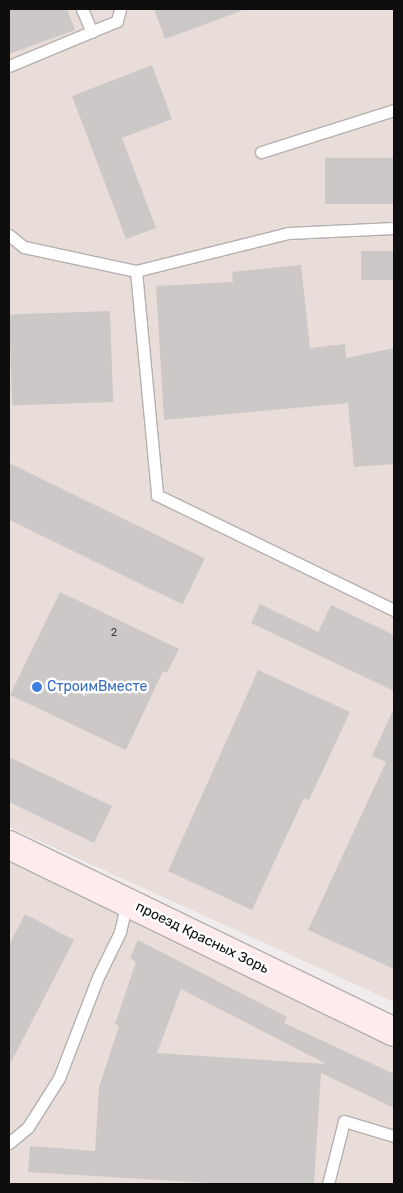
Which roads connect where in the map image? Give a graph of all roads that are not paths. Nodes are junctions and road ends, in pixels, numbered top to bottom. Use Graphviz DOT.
graph roads {
  1 [pos="82,9"];
  2 [pos="120,9"];
  3 [pos="92,32"];
  4 [pos="9,66"];
  5 [pos="394,110"];
  6 [pos="261,152"];
  7 [pos="394,228"];
  8 [pos="9,235"];
  9 [pos="136,270"];
  10 [pos="394,610"];
  11 [pos="9,845"];
  12 [pos="127,902"];
  13 [pos="394,1032"];
  14 [pos="394,1136"];
  15 [pos="9,1143"];
  16 [pos="328,1184"];
  1 -- 3 [label="lane"];
  2 -- 3 [label="lane"];
  3 -- 4 [label="lane"];
  5 -- 6 [label="lane"];
  7 -- 9 [label="lane"];
  8 -- 9 [label="lane"];
  9 -- 10 [label="lane"];
  11 -- 12 [label="street, проезд Красных Зорь"];
  12 -- 13 [label="street, проезд Красных Зорь"];
  12 -- 15 [label="lane"];
  14 -- 16 [label="lane"];
}
